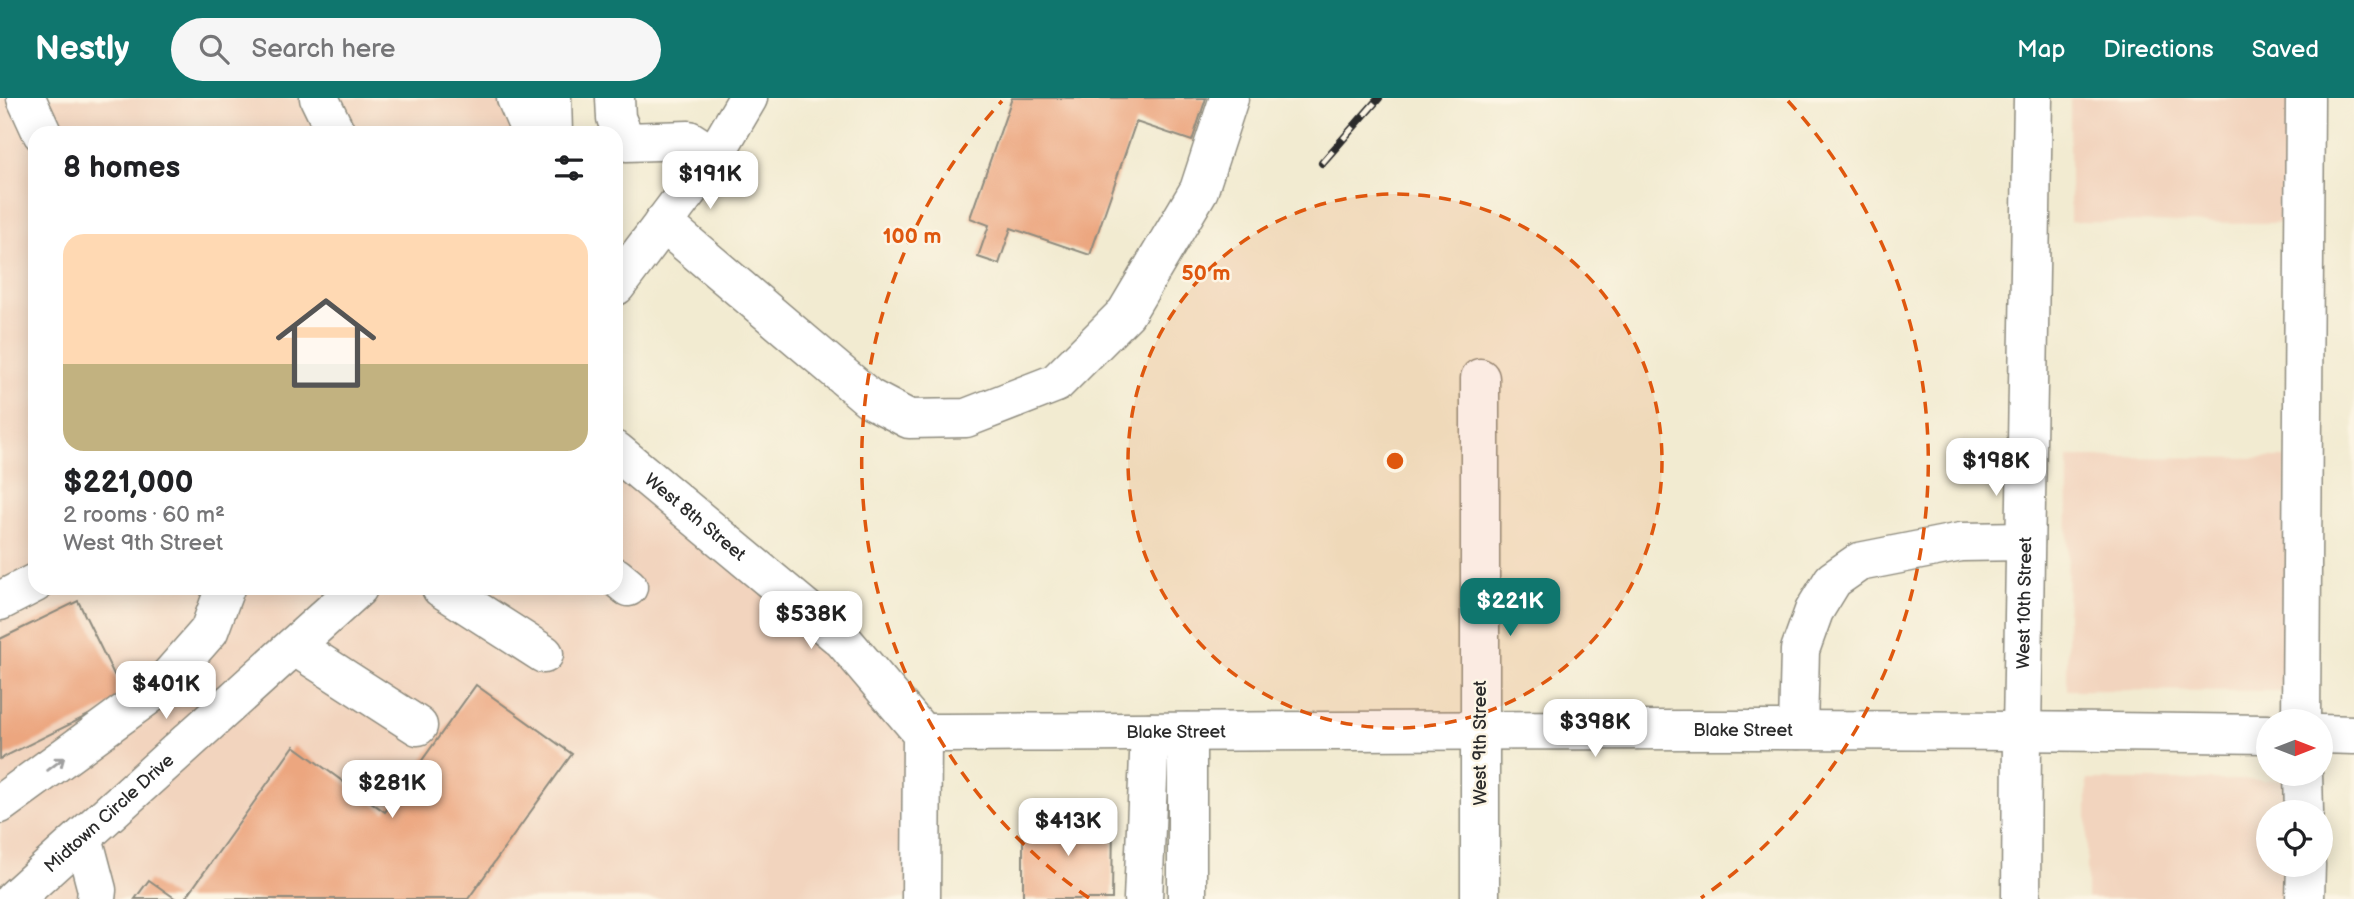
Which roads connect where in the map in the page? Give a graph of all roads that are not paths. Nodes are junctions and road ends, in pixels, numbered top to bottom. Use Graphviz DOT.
graph roads {
  1 [pos="26,98"];
  2 [pos="319,98"];
  3 [pos="516,98"];
  4 [pos="552,98"];
  5 [pos="615,98"];
  6 [pos="748,98"];
  7 [pos="1229,98"];
  8 [pos="2033,98"];
  9 [pos="2305,98"];
  10 [pos="39,126"];
  11 [pos="333,126"];
  12 [pos="528,126"];
  13 [pos="553,126"];
  14 [pos="619,126"];
  15 [pos="623,135"];
  16 [pos="714,156"];
  17 [pos="663,223"];
  18 [pos="623,277"];
  19 [pos="1480,378"];
  20 [pos="623,457"];
  21 [pos="2025,541"];
  22 [pos="28,587"];
  23 [pos="222,595"];
  24 [pos="350,595"];
  25 [pos="453,595"];
  26 [pos="0,601"];
  27 [pos="294,646"];
  28 [pos="544,654"];
  29 [pos="2301,709"];
  30 [pos="418,726"];
  31 [pos="1480,729"];
  32 [pos="1798,730"];
  33 [pos="2022,730"];
  34 [pos="1168,732"];
  35 [pos="922,733"];
  36 [pos="2256,734"];
  37 [pos="2333,734"];
  38 [pos="2354,735"];
  39 [pos="0,804"];
  40 [pos="82,837"];
  41 [pos="2306,877"];
  42 [pos="14,899"];
  43 [pos="96,899"];
  44 [pos="921,899"];
  45 [pos="1143,899"];
  46 [pos="1187,899"];
  47 [pos="1480,899"];
  48 [pos="2021,899"];
  49 [pos="2305,899"];
  1 -- 10 [label="street"];
  2 -- 11 [label="street"];
  3 -- 12 [label="street"];
  4 -- 13 [label="street"];
  5 -- 14 [label="street"];
  6 -- 16 [label="street"];
  7 -- 17 [label="street"];
  8 -- 21 [label="street, West 10th Street"];
  9 -- 29 [label="street"];
  15 -- 16 [label="street"];
  16 -- 17 [label="street"];
  17 -- 18 [label="street"];
  19 -- 31 [label="street, West 9th Street"];
  20 -- 35 [label="street, West 8th Street"];
  21 -- 32 [label="street"];
  21 -- 33 [label="street, West 10th Street"];
  22 -- 26 [label="street"];
  39 -- 23 [label="street, one-way"];
  24 -- 27 [label="street, Midtown Circle Drive"];
  25 -- 28 [label="street"];
  27 -- 30 [label="street"];
  27 -- 40 [label="street, Midtown Circle Drive"];
  31 -- 32 [label="street, Blake Street"];
  31 -- 34 [label="street, Blake Street"];
  31 -- 47 [label="street, West 9th Street"];
  32 -- 33 [label="street, Blake Street"];
  33 -- 36 [label="street, Blake Street"];
  33 -- 48 [label="street, West 10th Street"];
  34 -- 35 [label="street, Blake Street"];
  34 -- 45 [label="street"];
  34 -- 46 [label="street"];
  35 -- 44 [label="street"];
  37 -- 38 [label="street"];
  40 -- 42 [label="street, Midtown Circle Drive"];
  40 -- 43 [label="street"];
  41 -- 49 [label="street"];
}
